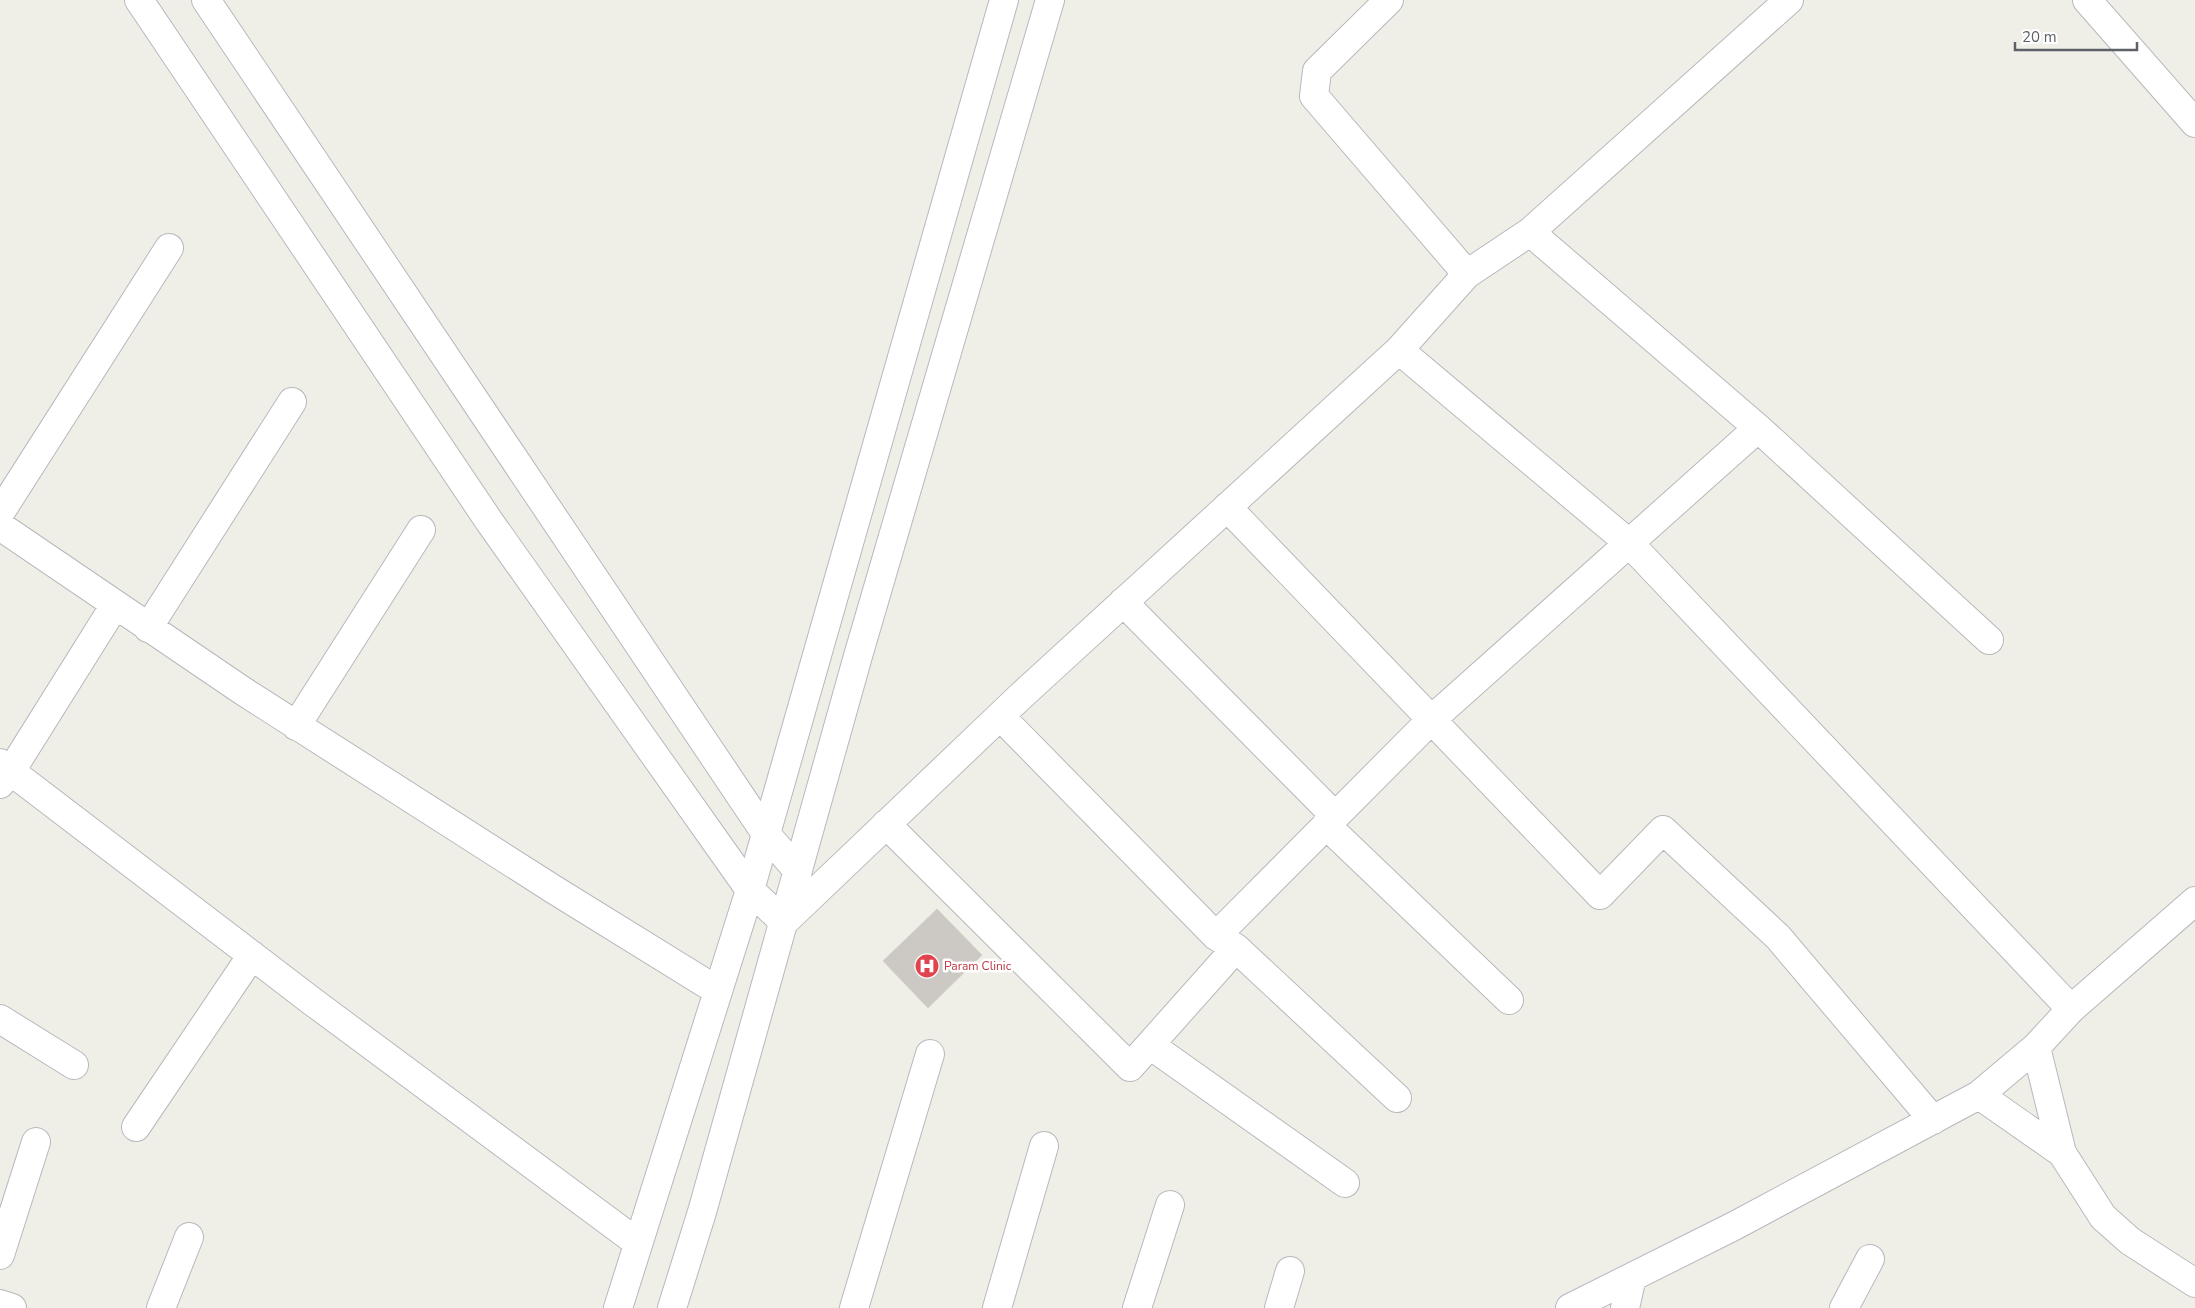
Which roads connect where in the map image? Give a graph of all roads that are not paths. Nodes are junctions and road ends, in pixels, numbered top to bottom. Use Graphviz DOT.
graph roads {
  1 [pos="139,0"];
  2 [pos="206,0"];
  3 [pos="1004,0"];
  4 [pos="1050,0"];
  5 [pos="1389,0"];
  6 [pos="1789,0"];
  7 [pos="2087,0"];
  8 [pos="2195,123"];
  9 [pos="1530,232"];
  10 [pos="169,248"];
  11 [pos="1467,274"];
  12 [pos="1399,350"];
  13 [pos="292,402"];
  14 [pos="1758,428"];
  15 [pos="1228,507"];
  16 [pos="0,513"];
  17 [pos="0,526"];
  18 [pos="421,530"];
  19 [pos="1630,544"];
  20 [pos="1123,602"];
  21 [pos="115,605"];
  22 [pos="148,628"];
  23 [pos="1989,640"];
  24 [pos="1000,716"];
  25 [pos="1431,720"];
  26 [pos="296,726"];
  27 [pos="4,773"];
  28 [pos="1331,821"];
  29 [pos="886,824"];
  30 [pos="766,834"];
  31 [pos="798,871"];
  32 [pos="750,890"];
  33 [pos="2195,901"];
  34 [pos="784,922"];
  35 [pos="1226,942"];
  36 [pos="252,955"];
  37 [pos="718,991"];
  38 [pos="1509,1000"];
  39 [pos="2071,1009"];
  40 [pos="0,1018"];
  41 [pos="1150,1045"];
  42 [pos="2036,1047"];
  43 [pos="930,1054"];
  44 [pos="74,1065"];
  45 [pos="1979,1095"];
  46 [pos="1397,1098"];
  47 [pos="1933,1120"];
  48 [pos="136,1127"];
  49 [pos="36,1142"];
  50 [pos="1044,1146"];
  51 [pos="2062,1153"];
  52 [pos="1345,1184"];
  53 [pos="1170,1205"];
  54 [pos="189,1237"];
  55 [pos="638,1244"];
  56 [pos="0,1256"];
  57 [pos="1870,1259"];
  58 [pos="1290,1270"];
  59 [pos="1632,1277"];
  60 [pos="2195,1283"];
  61 [pos="0,1304"];
  62 [pos="12,1308"];
  63 [pos="161,1308"];
  64 [pos="618,1308"];
  65 [pos="672,1308"];
  66 [pos="854,1308"];
  67 [pos="997,1308"];
  68 [pos="1137,1308"];
  69 [pos="1279,1308"];
  70 [pos="1570,1308"];
  71 [pos="1625,1308"];
  72 [pos="1844,1308"];
  1 -- 32 [label="street"];
  2 -- 30 [label="street"];
  3 -- 30 [label="street"];
  4 -- 31 [label="street"];
  5 -- 11 [label="street"];
  6 -- 9 [label="street"];
  7 -- 8 [label="street"];
  9 -- 11 [label="street"];
  9 -- 14 [label="street"];
  10 -- 16 [label="street"];
  11 -- 12 [label="street"];
  12 -- 15 [label="street"];
  12 -- 19 [label="street"];
  13 -- 22 [label="street"];
  14 -- 19 [label="street"];
  14 -- 23 [label="street"];
  15 -- 20 [label="street"];
  15 -- 25 [label="street"];
  17 -- 21 [label="street"];
  18 -- 26 [label="street"];
  19 -- 25 [label="street"];
  19 -- 39 [label="street"];
  20 -- 24 [label="street"];
  20 -- 28 [label="street"];
  21 -- 22 [label="street"];
  21 -- 27 [label="street"];
  22 -- 26 [label="street"];
  24 -- 29 [label="street"];
  24 -- 35 [label="street"];
  25 -- 28 [label="street"];
  25 -- 47 [label="street"];
  26 -- 37 [label="street"];
  27 -- 36 [label="street"];
  28 -- 35 [label="street"];
  28 -- 38 [label="street"];
  29 -- 34 [label="street"];
  29 -- 41 [label="street"];
  30 -- 31 [label="street"];
  30 -- 32 [label="street"];
  31 -- 34 [label="street"];
  32 -- 34 [label="street"];
  32 -- 37 [label="street"];
  33 -- 39 [label="street"];
  34 -- 65 [label="street"];
  35 -- 41 [label="street"];
  35 -- 46 [label="street"];
  36 -- 48 [label="street"];
  36 -- 55 [label="street"];
  37 -- 55 [label="street"];
  39 -- 42 [label="street"];
  40 -- 44 [label="street"];
  41 -- 52 [label="street"];
  42 -- 45 [label="street"];
  42 -- 51 [label="street"];
  43 -- 66 [label="street"];
  45 -- 47 [label="street"];
  45 -- 51 [label="street"];
  47 -- 59 [label="street"];
  49 -- 56 [label="street"];
  50 -- 67 [label="street"];
  51 -- 60 [label="street"];
  53 -- 68 [label="street"];
  54 -- 63 [label="street"];
  55 -- 64 [label="street"];
  57 -- 72 [label="street"];
  58 -- 69 [label="street"];
  59 -- 70 [label="street"];
  59 -- 71 [label="street"];
  61 -- 62 [label="street"];
}
